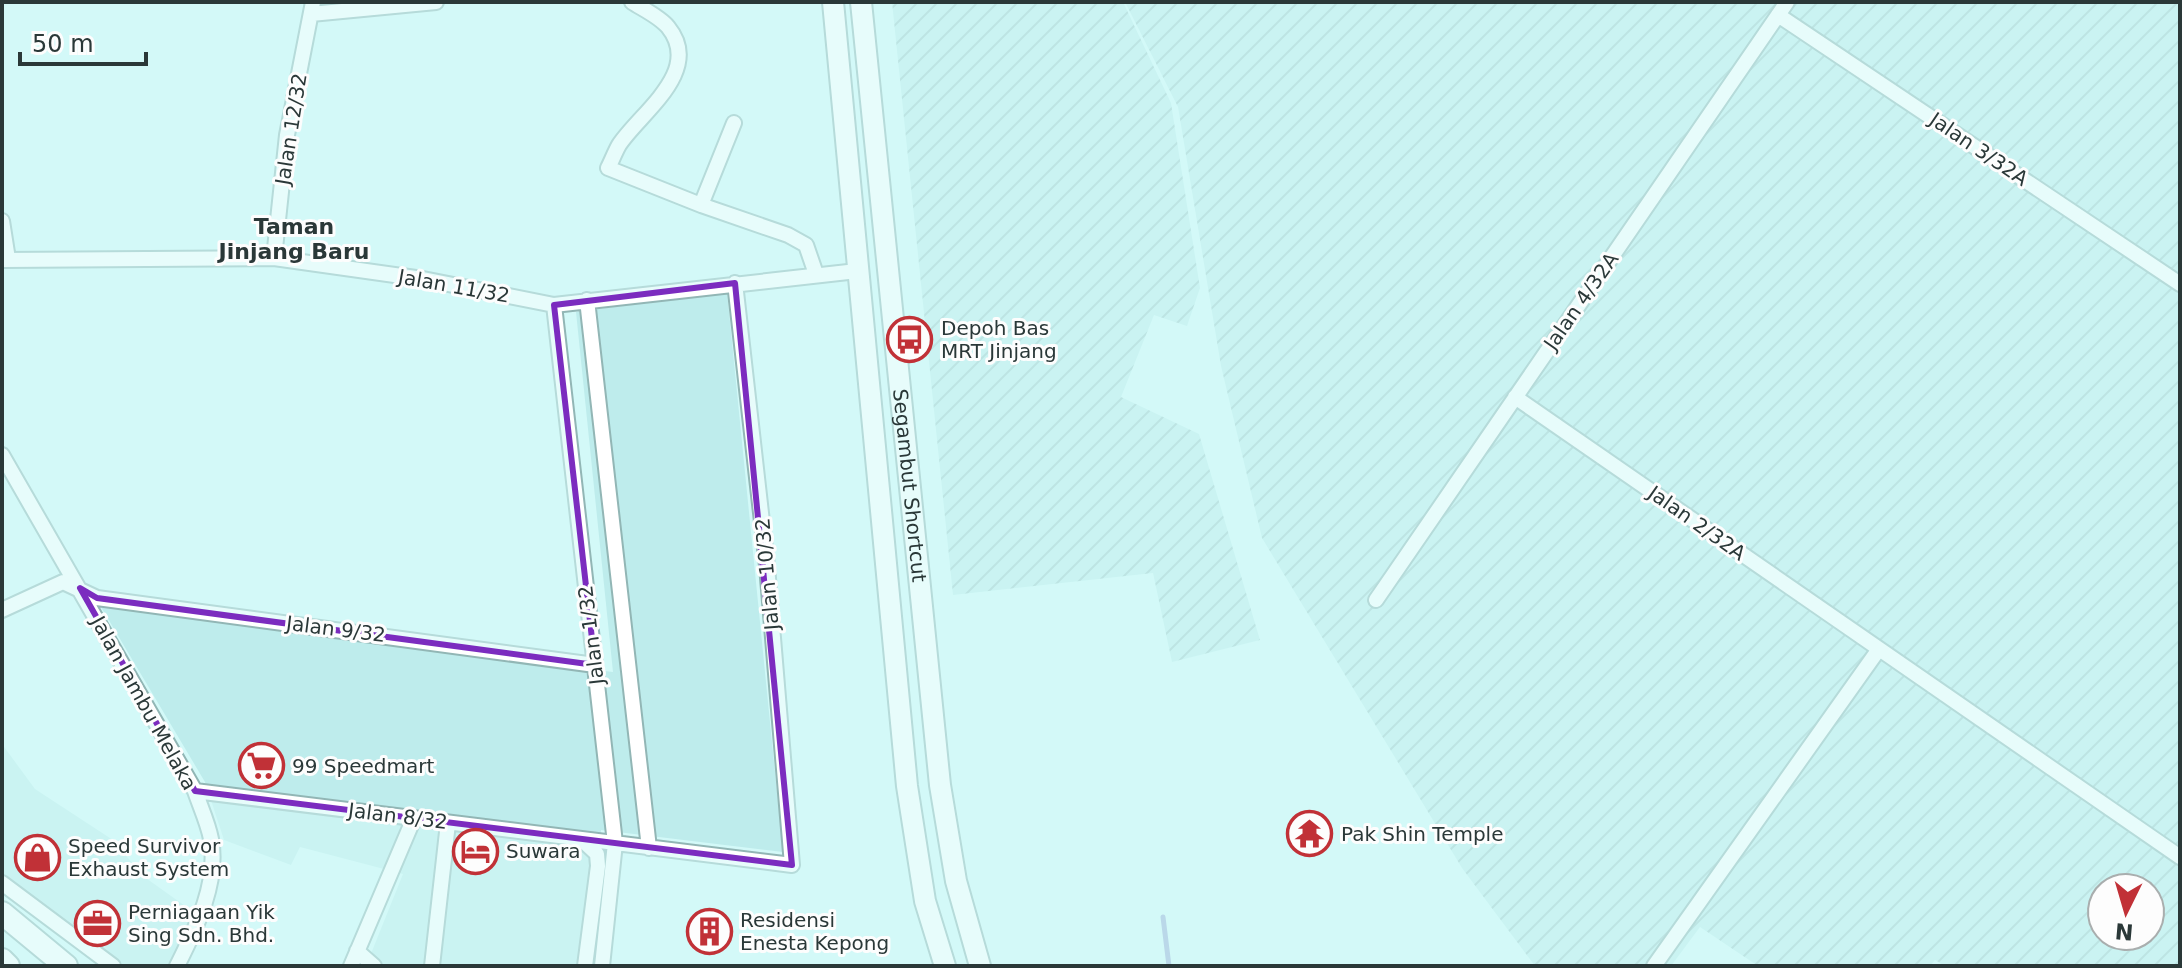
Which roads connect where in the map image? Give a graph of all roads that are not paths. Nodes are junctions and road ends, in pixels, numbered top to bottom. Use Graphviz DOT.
graph roads {
  1 [pos="436,2"];
  2 [pos="632,2"];
  3 [pos="833,2"];
  4 [pos="861,2"];
  5 [pos="312,8"];
  6 [pos="1782,8"];
  7 [pos="734,123"];
  8 [pos="876,157"];
  9 [pos="701,205"];
  10 [pos="2,221"];
  11 [pos="274,258"];
  12 [pos="5,260"];
  13 [pos="857,271"];
  14 [pos="816,274"];
  15 [pos="735,283"];
  16 [pos="2180,284"];
  17 [pos="587,300"];
  18 [pos="554,305"];
  19 [pos="1515,397"];
  20 [pos="2,455"];
  21 [pos="80,588"];
  22 [pos="1376,600"];
  23 [pos="2,610"];
  24 [pos="1879,649"];
  25 [pos="595,665"];
  26 [pos="195,791"];
  27 [pos="414,818"];
  28 [pos="448,823"];
  29 [pos="582,839"];
  30 [pos="615,843"];
  31 [pos="649,848"];
  32 [pos="2180,857"];
  33 [pos="792,865"];
  34 [pos="2,883"];
  35 [pos="2,913"];
  36 [pos="357,951"];
  37 [pos="2,960"];
  38 [pos="8,966"];
  39 [pos="66,966"];
  40 [pos="113,966"];
  41 [pos="177,966"];
  42 [pos="351,966"];
  43 [pos="374,966"];
  44 [pos="432,966"];
  45 [pos="585,966"];
  46 [pos="602,966"];
  47 [pos="945,966"];
  48 [pos="980,966"];
  49 [pos="1654,966"];
  1 -- 5 [label="street"];
  2 -- 9 [label="street"];
  3 -- 13 [label="main road, Segambut Shortcut"];
  4 -- 8 [label="main road, Segambut Shortcut"];
  5 -- 11 [label="street, Jalan 12/32"];
  6 -- 16 [label="street, Jalan 3/32A"];
  6 -- 19 [label="street, Jalan 4/32A"];
  7 -- 9 [label="street"];
  8 -- 13 [label="main road"];
  8 -- 48 [label="main road, Segambut Shortcut"];
  9 -- 14 [label="street"];
  10 -- 12 [label="street"];
  11 -- 12 [label="street, Jalan 11/32"];
  11 -- 18 [label="street, Jalan 11/32"];
  13 -- 14 [label="street, Jalan 11/32"];
  13 -- 47 [label="main road, Segambut Shortcut"];
  14 -- 15 [label="street, Jalan 11/32"];
  15 -- 17 [label="street, Jalan 11/32"];
  15 -- 33 [label="street, Jalan 10/32"];
  17 -- 18 [label="street, Jalan 11/32"];
  17 -- 31 [label="street"];
  18 -- 25 [label="street, Jalan 1/32"];
  19 -- 22 [label="street, Jalan 4/32A"];
  19 -- 24 [label="street, Jalan 2/32A"];
  20 -- 21 [label="street, Jalan Jambu Melaka"];
  21 -- 23 [label="street"];
  21 -- 25 [label="street, Jalan 9/32"];
  21 -- 26 [label="street, Jalan Jambu Melaka"];
  24 -- 32 [label="street, Jalan 2/32A"];
  24 -- 49 [label="street"];
  25 -- 30 [label="street, Jalan 1/32"];
  26 -- 27 [label="street, Jalan 8/32"];
  26 -- 41 [label="street, Jalan Jambu Melaka"];
  27 -- 28 [label="street, Jalan 8/32"];
  27 -- 36 [label="street"];
  28 -- 29 [label="street, Jalan 8/32"];
  28 -- 44 [label="street"];
  29 -- 30 [label="street, Jalan 8/32"];
  29 -- 45 [label="street"];
  30 -- 31 [label="street, Jalan 8/32"];
  30 -- 46 [label="street, Jalan 1/32"];
  31 -- 33 [label="street, Jalan 8/32"];
  34 -- 40 [label="street"];
  35 -- 39 [label="main road"];
  36 -- 42 [label="street"];
  36 -- 43 [label="street"];
  37 -- 38 [label="main road"];
}
